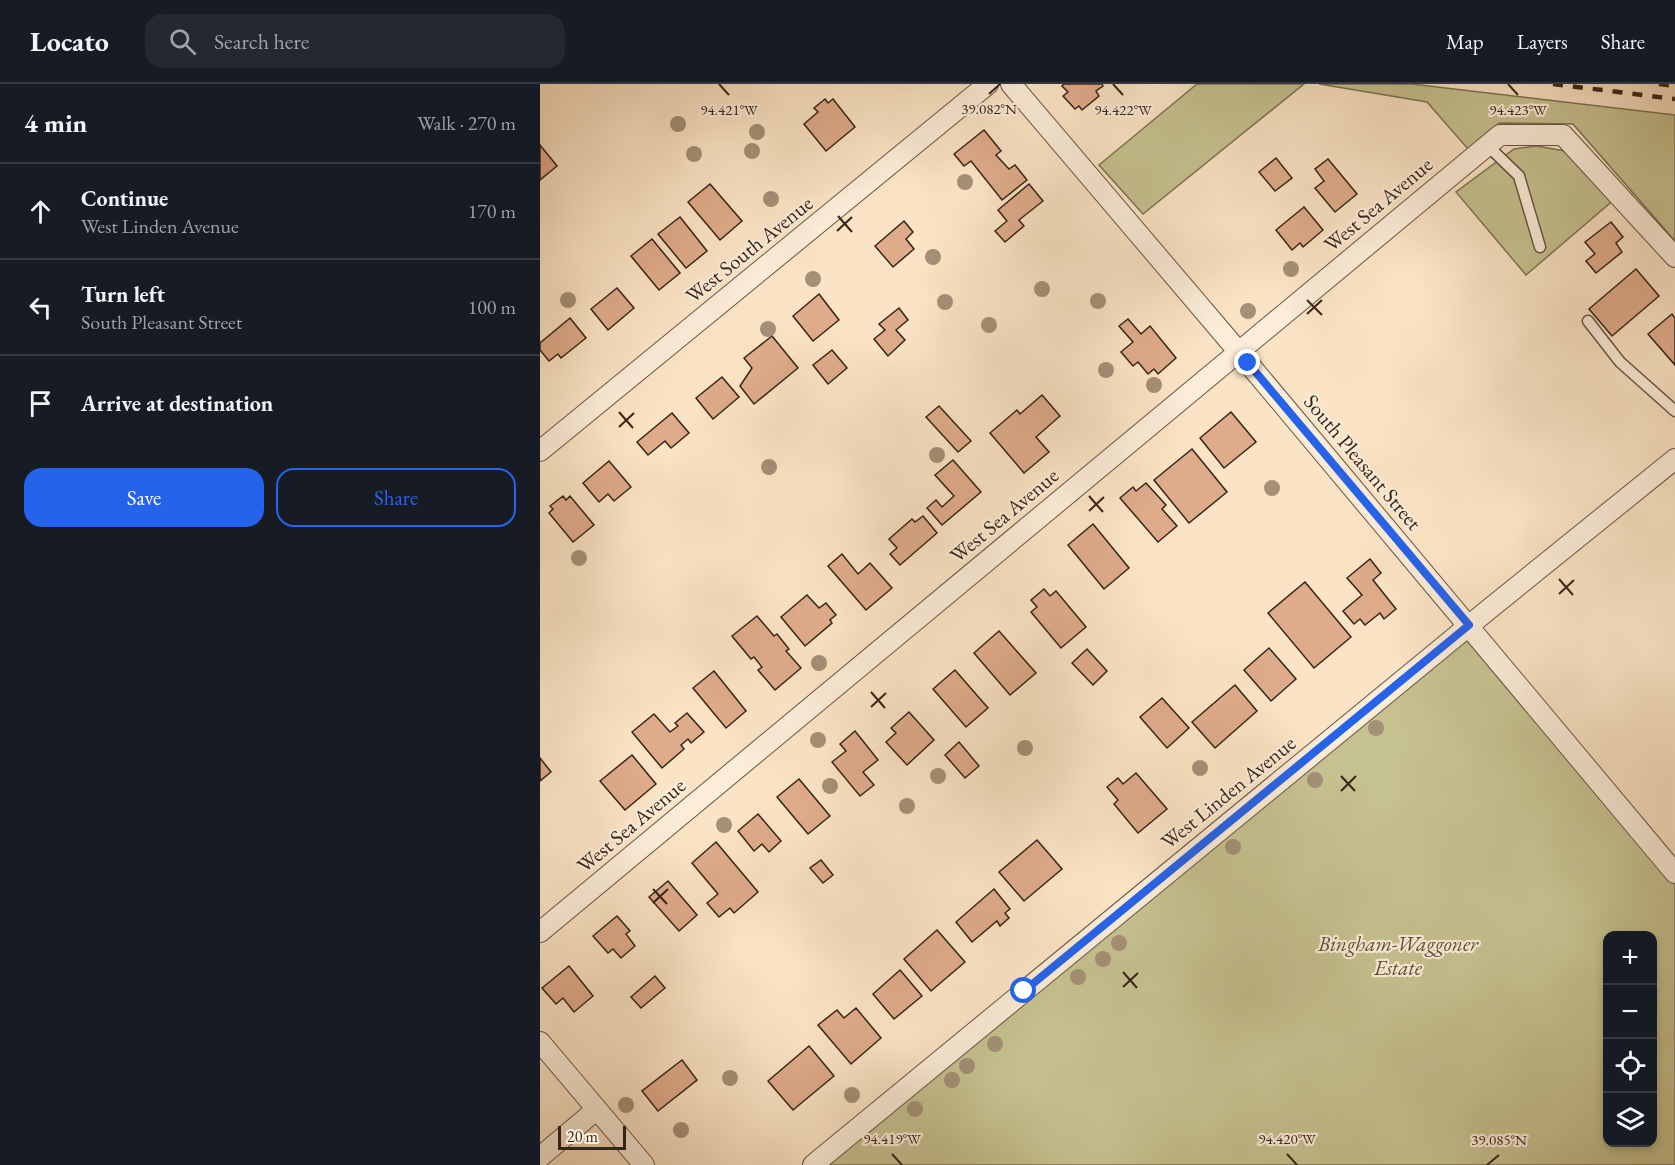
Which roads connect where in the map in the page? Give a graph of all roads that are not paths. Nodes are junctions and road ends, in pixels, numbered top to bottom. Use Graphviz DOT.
graph roads {
  1 [pos="1011,84"];
  2 [pos="983,85"];
  3 [pos="1493,140"];
  4 [pos="1540,247"];
  5 [pos="1675,256"];
  6 [pos="1588,321"];
  7 [pos="1238,351"];
  8 [pos="1675,411"];
  9 [pos="540,451"];
  10 [pos="1675,459"];
  11 [pos="1469,625"];
  12 [pos="1675,873"];
  13 [pos="540,932"];
  14 [pos="540,1042"];
  15 [pos="596,1110"];
  16 [pos="540,1157"];
  17 [pos="644,1165"];
  18 [pos="813,1165"];
  1 -- 7 [label="street, South Pleasant Street"];
  2 -- 9 [label="street, West South Avenue"];
  3 -- 4 [label="lane"];
  3 -- 5 [label="street"];
  3 -- 7 [label="street, West Sea Avenue"];
  6 -- 8 [label="lane"];
  7 -- 11 [label="street, South Pleasant Street"];
  7 -- 13 [label="street, West Sea Avenue"];
  10 -- 11 [label="street, West Linden Avenue"];
  11 -- 12 [label="street, South Pleasant Street"];
  11 -- 18 [label="street, West Linden Avenue"];
  14 -- 15 [label="street"];
  15 -- 16 [label="street"];
  15 -- 17 [label="street"];
}
